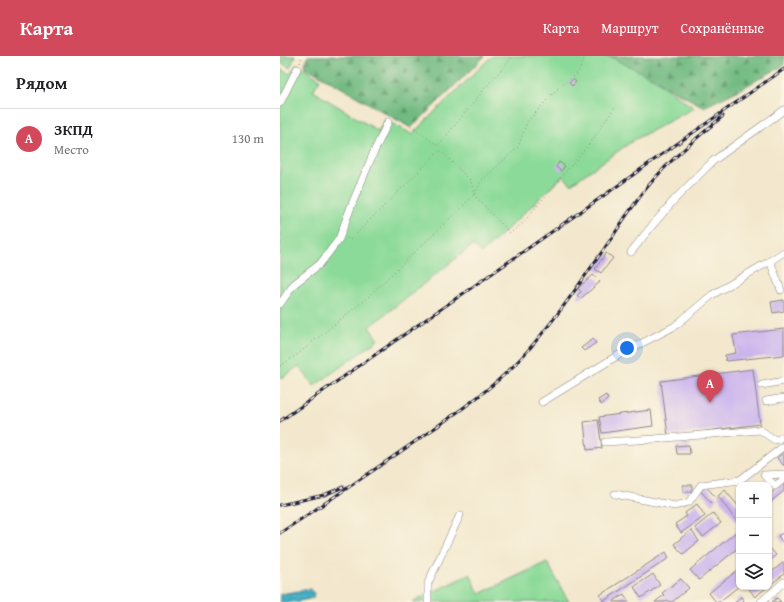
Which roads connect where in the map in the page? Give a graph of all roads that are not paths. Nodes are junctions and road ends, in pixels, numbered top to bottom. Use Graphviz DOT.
graph roads {
  1 [pos="297,69"];
  2 [pos="280,103"];
  3 [pos="784,110"];
  4 [pos="388,122"];
  5 [pos="631,252"];
  6 [pos="784,252"];
  7 [pos="770,261"];
  8 [pos="781,290"];
  9 [pos="280,304"];
  10 [pos="784,381"];
  11 [pos="762,385"];
  12 [pos="784,398"];
  13 [pos="766,401"];
  14 [pos="542,402"];
  15 [pos="784,437"];
  16 [pos="605,442"];
  17 [pos="784,446"];
  18 [pos="784,474"];
  19 [pos="784,479"];
  20 [pos="615,494"];
  21 [pos="460,515"];
  22 [pos="784,582"];
  23 [pos="428,602"];
  24 [pos="761,602"];
  1 -- 2 [label="lane"];
  3 -- 5 [label="lane"];
  4 -- 9 [label="lane"];
  6 -- 7 [label="lane"];
  7 -- 8 [label="lane"];
  7 -- 14 [label="lane"];
  10 -- 11 [label="lane"];
  12 -- 13 [label="lane"];
  15 -- 16 [label="lane"];
  17 -- 20 [label="lane"];
  18 -- 19 [label="lane"];
  21 -- 23 [label="lane"];
  22 -- 24 [label="lane"];
}
